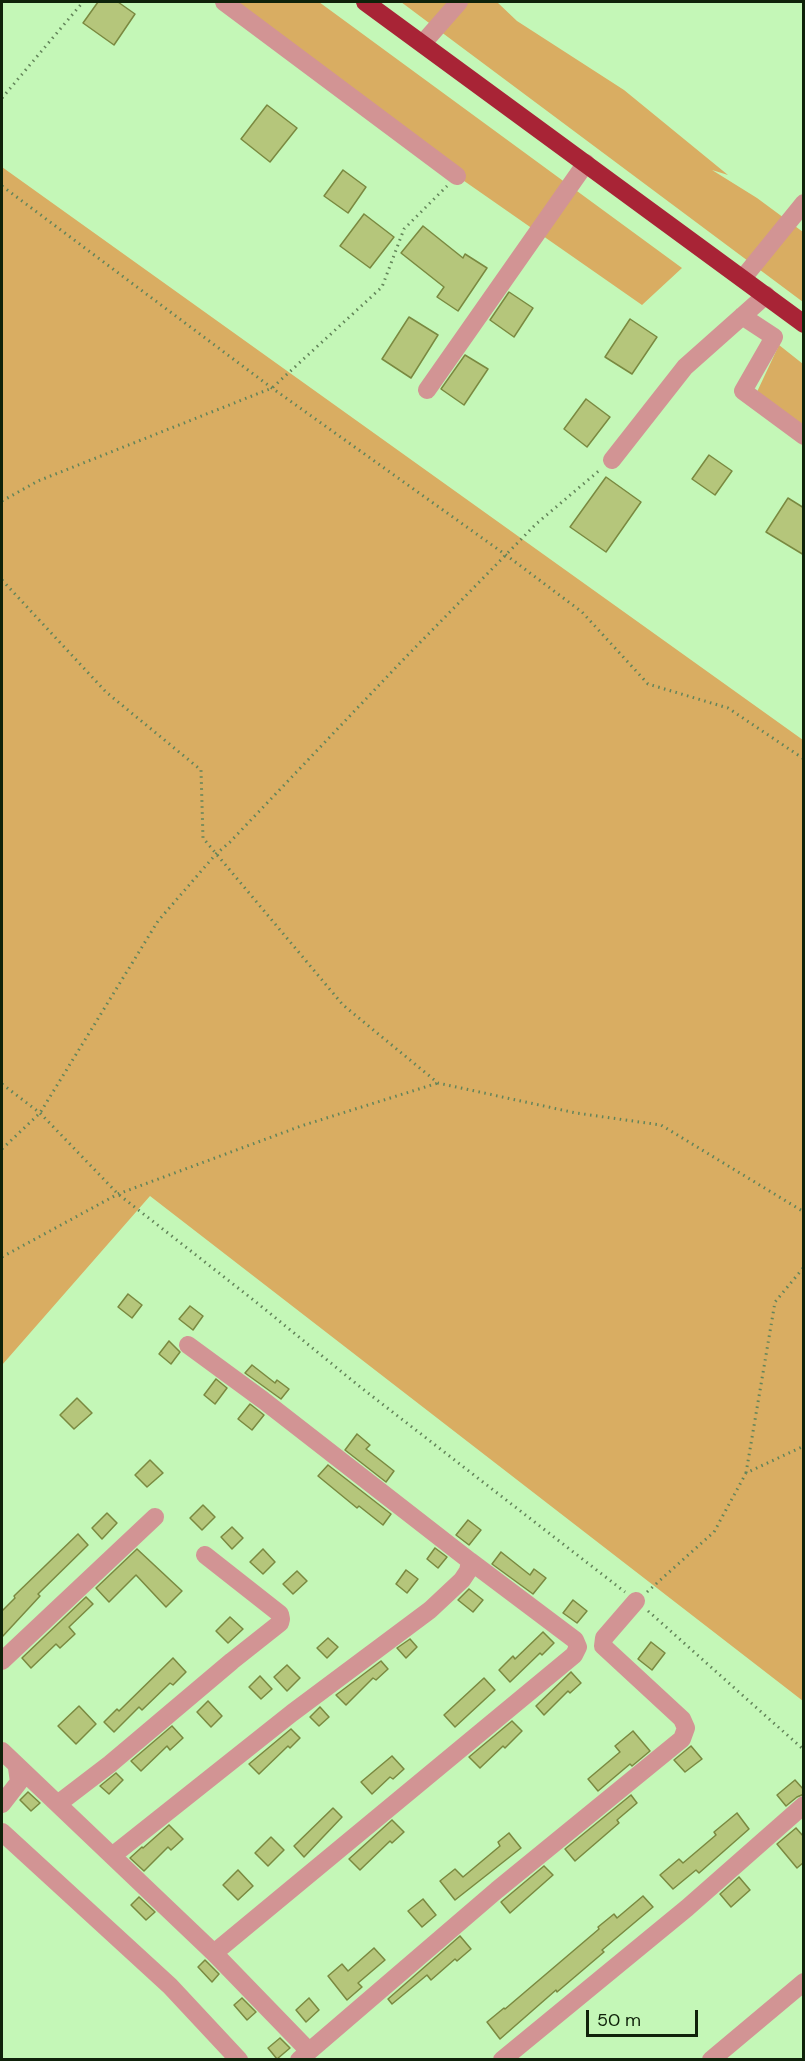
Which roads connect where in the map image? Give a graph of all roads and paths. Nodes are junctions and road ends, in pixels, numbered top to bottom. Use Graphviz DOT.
graph roads {
  1 [pos="83,2"];
  2 [pos="224,2"];
  3 [pos="365,2"];
  4 [pos="459,2"];
  5 [pos="423,43"];
  6 [pos="2,98"];
  7 [pos="586,163"];
  8 [pos="457,176"];
  9 [pos="2,186"];
  10 [pos="804,203"];
  11 [pos="742,278"];
  12 [pos="766,295"];
  13 [pos="742,316"];
  14 [pos="804,324"];
  15 [pos="272,388"];
  16 [pos="427,390"];
  17 [pos="804,436"];
  18 [pos="612,460"];
  19 [pos="2,501"];
  20 [pos="506,555"];
  21 [pos="2,580"];
  22 [pos="804,759"];
  23 [pos="216,854"];
  24 [pos="2,1083"];
  25 [pos="438,1083"];
  26 [pos="40,1113"];
  27 [pos="2,1149"];
  28 [pos="118,1194"];
  29 [pos="804,1212"];
  30 [pos="2,1257"];
  31 [pos="804,1268"];
  32 [pos="188,1345"];
  33 [pos="804,1446"];
  34 [pos="746,1473"];
  35 [pos="155,1518"];
  36 [pos="205,1555"];
  37 [pos="470,1561"];
  38 [pos="636,1601"];
  39 [pos="2,1661"];
  40 [pos="804,1750"];
  41 [pos="2,1751"];
  42 [pos="17,1768"];
  43 [pos="58,1803"];
  44 [pos="2,1804"];
  45 [pos="804,1805"];
  46 [pos="2,1832"];
  47 [pos="112,1856"];
  48 [pos="214,1953"];
  49 [pos="804,1982"];
  50 [pos="303,2055"];
  51 [pos="239,2060"];
  52 [pos="502,2060"];
  53 [pos="711,2060"];
  1 -- 6 [label="path"];
  2 -- 8 [label="street"];
  3 -- 5 [label="highway"];
  4 -- 5 [label="street"];
  5 -- 7 [label="highway"];
  7 -- 11 [label="highway"];
  7 -- 16 [label="street"];
  8 -- 15 [label="path"];
  9 -- 15 [label="path"];
  10 -- 11 [label="street"];
  11 -- 12 [label="highway"];
  12 -- 13 [label="street"];
  12 -- 14 [label="highway"];
  13 -- 17 [label="street"];
  13 -- 18 [label="street"];
  15 -- 19 [label="path"];
  15 -- 20 [label="path"];
  18 -- 20 [label="path"];
  20 -- 22 [label="path"];
  20 -- 23 [label="path"];
  21 -- 23 [label="path"];
  23 -- 25 [label="path"];
  23 -- 26 [label="path"];
  24 -- 26 [label="path"];
  25 -- 28 [label="path"];
  25 -- 29 [label="path"];
  26 -- 27 [label="path"];
  26 -- 28 [label="path"];
  28 -- 30 [label="path"];
  28 -- 38 [label="path"];
  31 -- 34 [label="path"];
  32 -- 37 [label="street"];
  33 -- 34 [label="path"];
  34 -- 38 [label="path"];
  35 -- 39 [label="street"];
  36 -- 43 [label="street"];
  37 -- 47 [label="street"];
  37 -- 48 [label="street"];
  38 -- 40 [label="path"];
  38 -- 50 [label="street"];
  41 -- 42 [label="street"];
  42 -- 43 [label="street"];
  42 -- 44 [label="street"];
  43 -- 47 [label="street"];
  45 -- 52 [label="street"];
  46 -- 51 [label="street"];
  47 -- 48 [label="street"];
  48 -- 50 [label="street"];
  49 -- 53 [label="street"];
}
